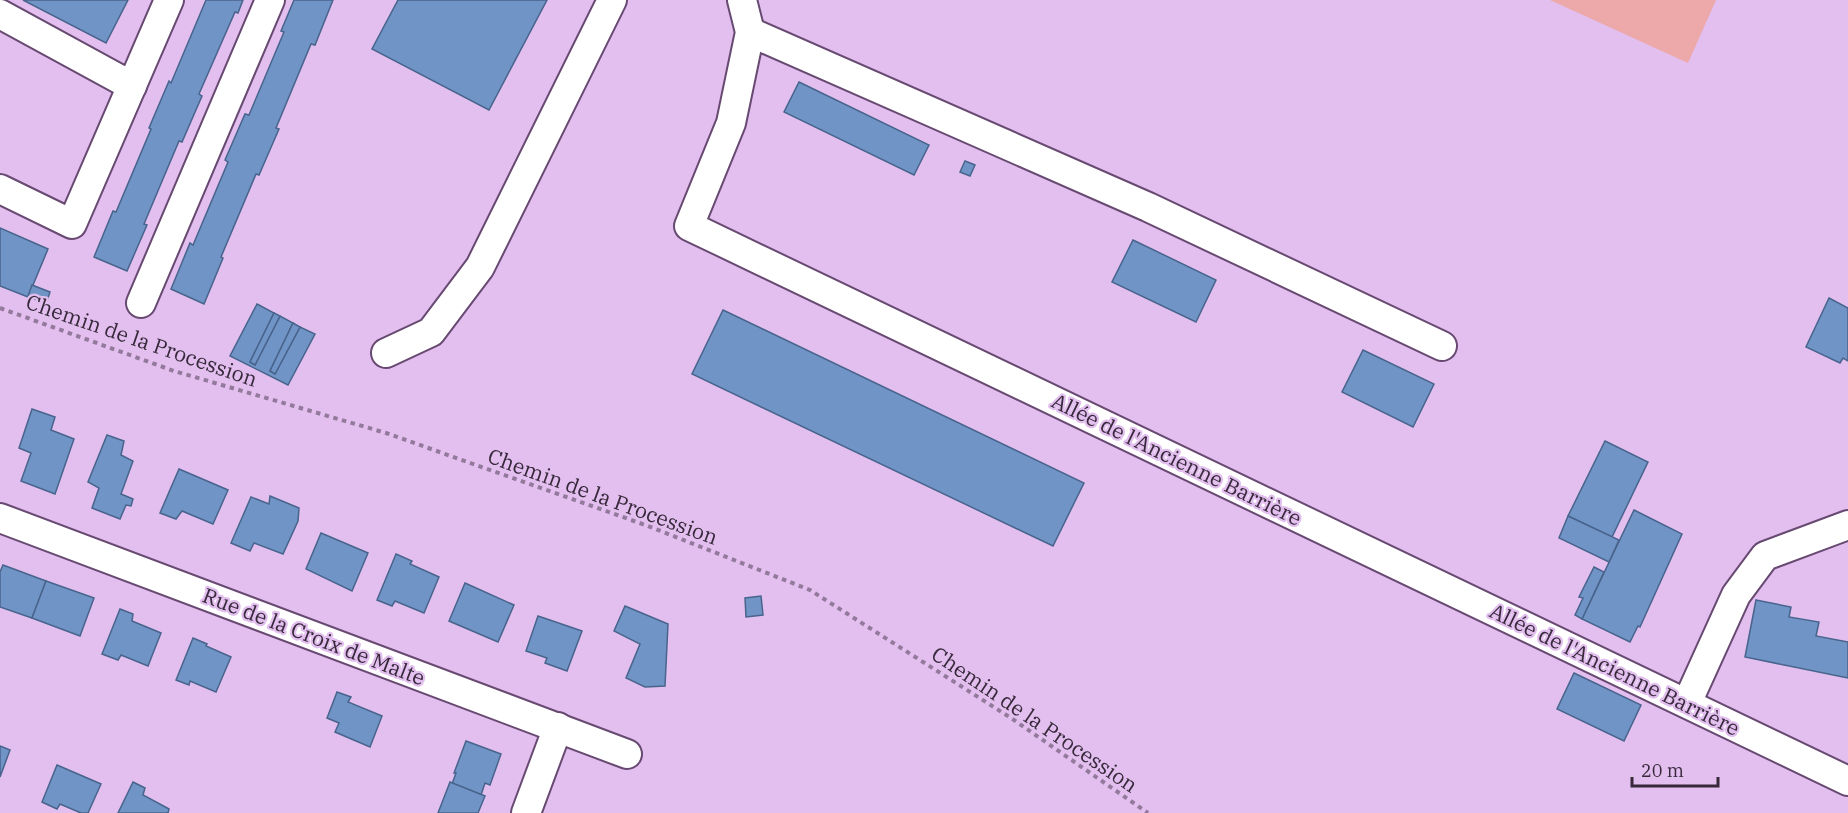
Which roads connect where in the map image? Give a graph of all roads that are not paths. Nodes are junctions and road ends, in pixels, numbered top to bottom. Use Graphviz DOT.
graph roads {
  1 [pos="170,0"];
  2 [pos="270,0"];
  3 [pos="612,0"];
  4 [pos="742,0"];
  5 [pos="0,14"];
  6 [pos="750,32"];
  7 [pos="132,86"];
  8 [pos="0,189"];
  9 [pos="141,303"];
  10 [pos="1443,346"];
  11 [pos="386,353"];
  12 [pos="0,518"];
  13 [pos="1848,525"];
  14 [pos="1687,703"];
  15 [pos="558,727"];
  16 [pos="627,754"];
  17 [pos="1848,781"];
  18 [pos="526,813"];
  1 -- 7 [label="street"];
  2 -- 9 [label="street"];
  3 -- 11 [label="street"];
  4 -- 6 [label="street, Allée de l'Ancienne Barrière"];
  5 -- 7 [label="street"];
  6 -- 10 [label="street"];
  6 -- 14 [label="street, Allée de l'Ancienne Barrière"];
  7 -- 8 [label="street"];
  12 -- 15 [label="street, Rue de la Croix de Malte"];
  13 -- 14 [label="street"];
  14 -- 17 [label="street, Allée de l'Ancienne Barrière"];
  15 -- 16 [label="street, Rue de la Croix de Malte"];
  15 -- 18 [label="street"];
}
